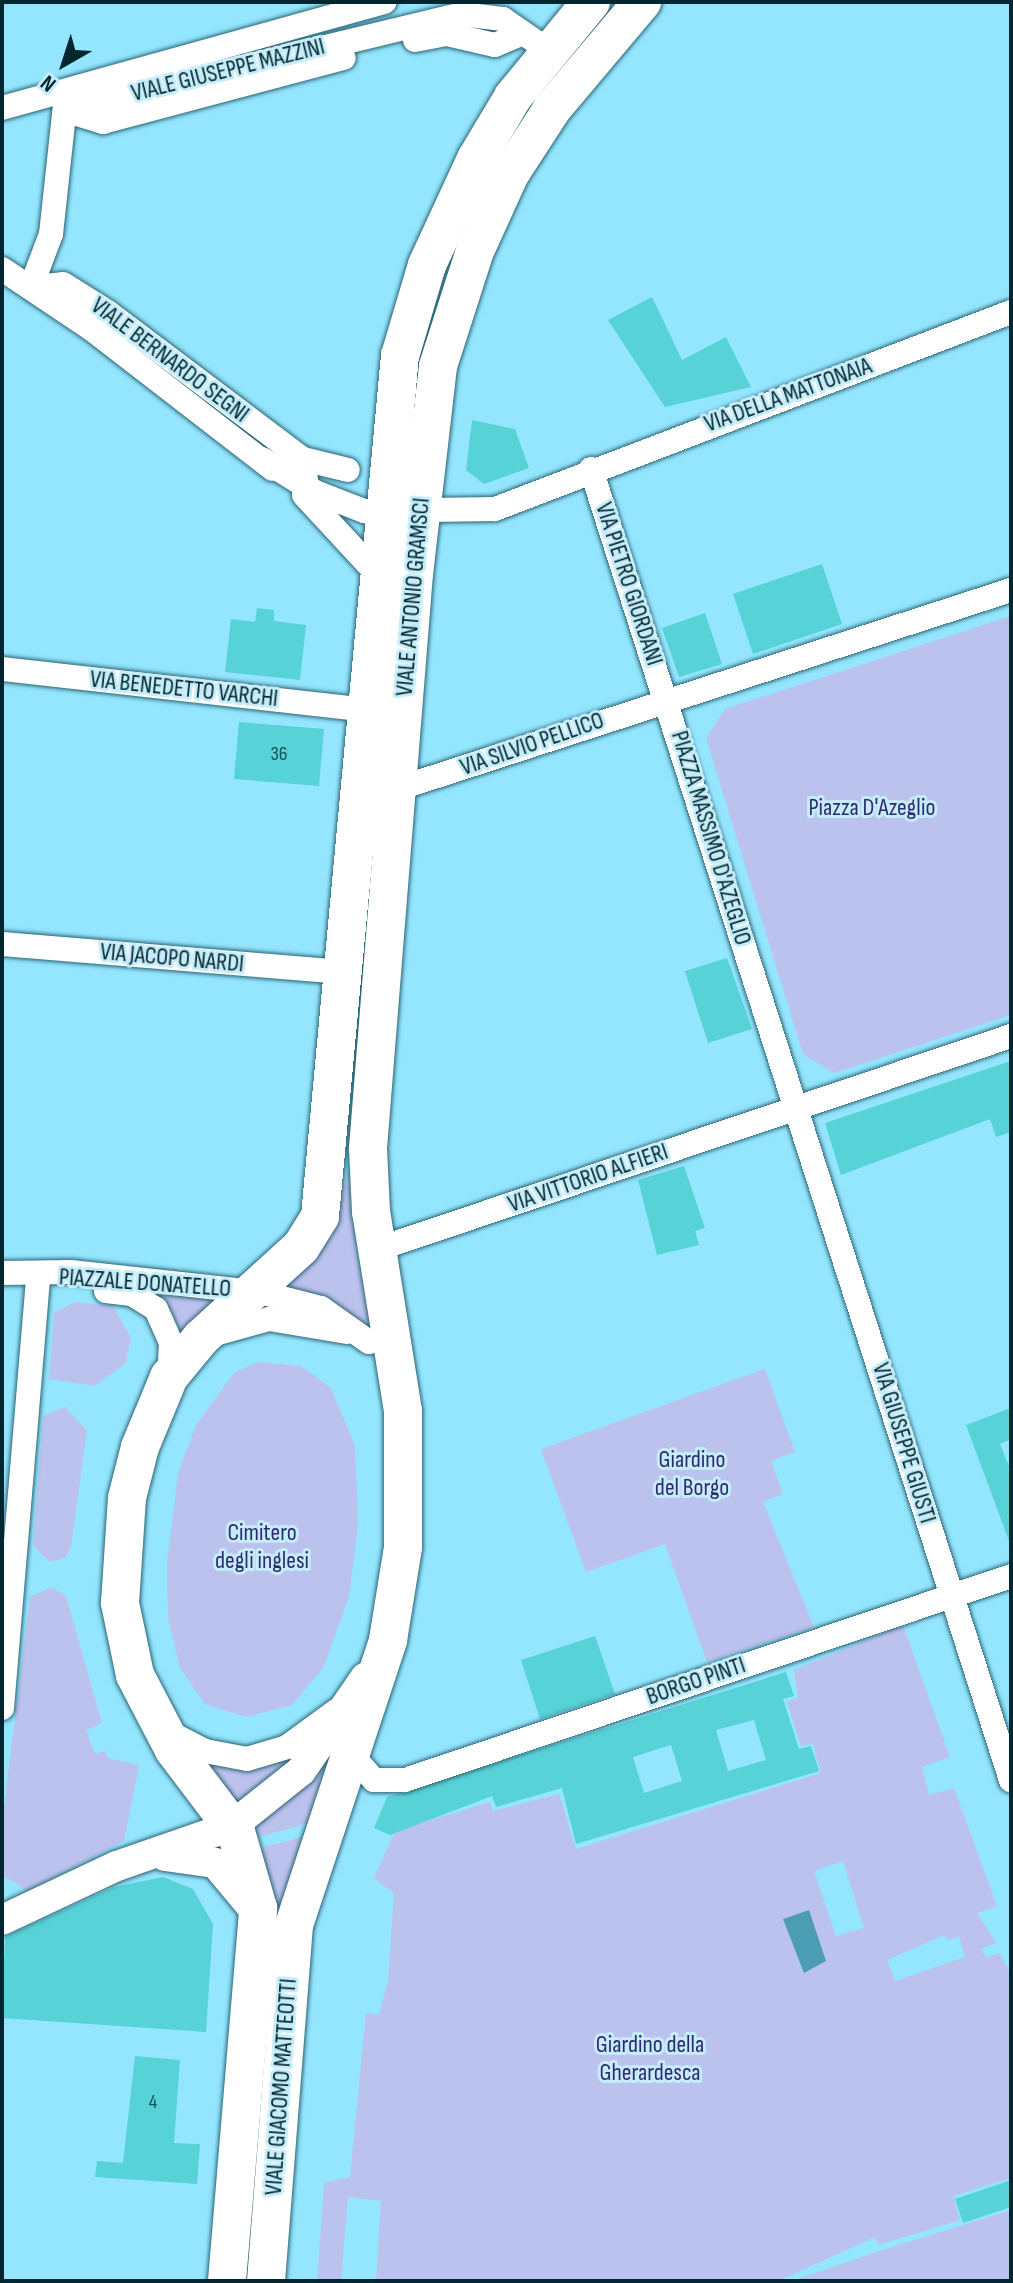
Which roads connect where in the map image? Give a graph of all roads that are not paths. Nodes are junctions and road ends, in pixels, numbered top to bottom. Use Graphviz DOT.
graph roads {
  1 [pos="385,2"];
  2 [pos="591,2"];
  3 [pos="642,2"];
  4 [pos="536,42"];
  5 [pos="66,98"];
  6 [pos="2,108"];
  7 [pos="2,269"];
  8 [pos="31,287"];
  9 [pos="1011,312"];
  10 [pos="262,459"];
  11 [pos="303,459"];
  12 [pos="591,469"];
  13 [pos="348,470"];
  14 [pos="307,488"];
  15 [pos="382,514"];
  16 [pos="419,514"];
  17 [pos="378,575"];
  18 [pos="1011,590"];
  19 [pos="2,669"];
  20 [pos="667,700"];
  21 [pos="366,710"];
  22 [pos="397,789"];
  23 [pos="2,944"];
  24 [pos="343,972"];
  25 [pos="1011,1036"];
  26 [pos="798,1106"];
  27 [pos="301,1247"];
  28 [pos="378,1249"];
  29 [pos="2,1273"];
  30 [pos="38,1277"];
  31 [pos="253,1291"];
  32 [pos="201,1338"];
  33 [pos="369,1342"];
  34 [pos="399,1371"];
  35 [pos="169,1377"];
  36 [pos="1011,1576"];
  37 [pos="950,1594"];
  38 [pos="388,1640"];
  39 [pos="354,1697"];
  40 [pos="2,1708"];
  41 [pos="157,1724"];
  42 [pos="353,1756"];
  43 [pos="1011,1780"];
  44 [pos="232,1826"];
  45 [pos="139,1858"];
  46 [pos="258,1913"];
  47 [pos="2,1920"];
  48 [pos="227,2281"];
  49 [pos="266,2281"];
  1 -- 5 [label="street, VIALE GIUSEPPE MAZZINI"];
  2 -- 4 [label="main road, VIALE ANTONIO GRAMSCI"];
  3 -- 16 [label="main road, VIALE ANTONIO GRAMSCI"];
  4 -- 5 [label="street, VIALE GIUSEPPE MAZZINI"];
  4 -- 15 [label="main road, VIALE ANTONIO GRAMSCI"];
  5 -- 6 [label="street, VIALE GIUSEPPE MAZZINI"];
  5 -- 8 [label="street"];
  7 -- 8 [label="street, VIALE BERNARDO SEGNI"];
  8 -- 10 [label="street, VIALE BERNARDO SEGNI"];
  8 -- 11 [label="street, VIALE BERNARDO SEGNI"];
  9 -- 12 [label="street, VIA DELLA MATTONAIA"];
  10 -- 14 [label="street, VIALE BERNARDO SEGNI"];
  10 -- 17 [label="street, VIALE BERNARDO SEGNI"];
  11 -- 13 [label="street, VIALE BERNARDO SEGNI"];
  11 -- 14 [label="street"];
  12 -- 16 [label="street, VIA DELLA MATTONAIA"];
  12 -- 20 [label="street, VIA PIETRO GIORDANI"];
  14 -- 15 [label="street, VIALE BERNARDO SEGNI"];
  15 -- 16 [label="street, VIALE BERNARDO SEGNI"];
  15 -- 17 [label="main road, VIALE ANTONIO GRAMSCI"];
  16 -- 22 [label="main road, VIALE ANTONIO GRAMSCI"];
  17 -- 21 [label="main road, VIALE ANTONIO GRAMSCI"];
  18 -- 20 [label="street, PIAZZA MASSIMO D'AZEGLIO"];
  19 -- 21 [label="street, VIA BENEDETTO VARCHI"];
  20 -- 22 [label="street, VIA SILVIO PELLICO"];
  20 -- 26 [label="street, PIAZZA MASSIMO D'AZEGLIO"];
  21 -- 24 [label="main road, VIALE ANTONIO GRAMSCI"];
  22 -- 28 [label="main road, VIALE ANTONIO GRAMSCI"];
  23 -- 24 [label="street, VIA JACOPO NARDI"];
  24 -- 27 [label="main road, VIALE ANTONIO GRAMSCI"];
  25 -- 26 [label="street"];
  26 -- 28 [label="street, VIA VITTORIO ALFIERI"];
  26 -- 37 [label="street, VIA GIUSEPPE GIUSTI"];
  27 -- 31 [label="main road, PIAZZALE DONATELLO"];
  28 -- 34 [label="main road"];
  29 -- 30 [label="street"];
  30 -- 31 [label="street, PIAZZALE DONATELLO"];
  30 -- 35 [label="street, PIAZZALE DONATELLO"];
  30 -- 40 [label="street, PIAZZALE DONATELLO"];
  31 -- 32 [label="main road, PIAZZALE DONATELLO"];
  31 -- 33 [label="street, PIAZZALE DONATELLO"];
  32 -- 33 [label="street, PIAZZALE DONATELLO"];
  32 -- 35 [label="main road, PIAZZALE DONATELLO"];
  33 -- 34 [label="street, PIAZZALE DONATELLO"];
  34 -- 38 [label="main road"];
  35 -- 41 [label="main road, PIAZZALE DONATELLO"];
  36 -- 37 [label="street, BORGO PINTI"];
  37 -- 42 [label="street, BORGO PINTI"];
  37 -- 43 [label="street, VIA GIUSEPPE GIUSTI"];
  38 -- 39 [label="street"];
  38 -- 42 [label="main road"];
  39 -- 41 [label="street"];
  39 -- 44 [label="street"];
  41 -- 44 [label="main road, PIAZZALE DONATELLO"];
  42 -- 49 [label="main road, VIALE GIACOMO MATTEOTTI"];
  44 -- 45 [label="street"];
  44 -- 46 [label="main road, PIAZZALE DONATELLO"];
  45 -- 46 [label="street"];
  45 -- 47 [label="street"];
  46 -- 48 [label="main road, VIALE GIACOMO MATTEOTTI"];
}
